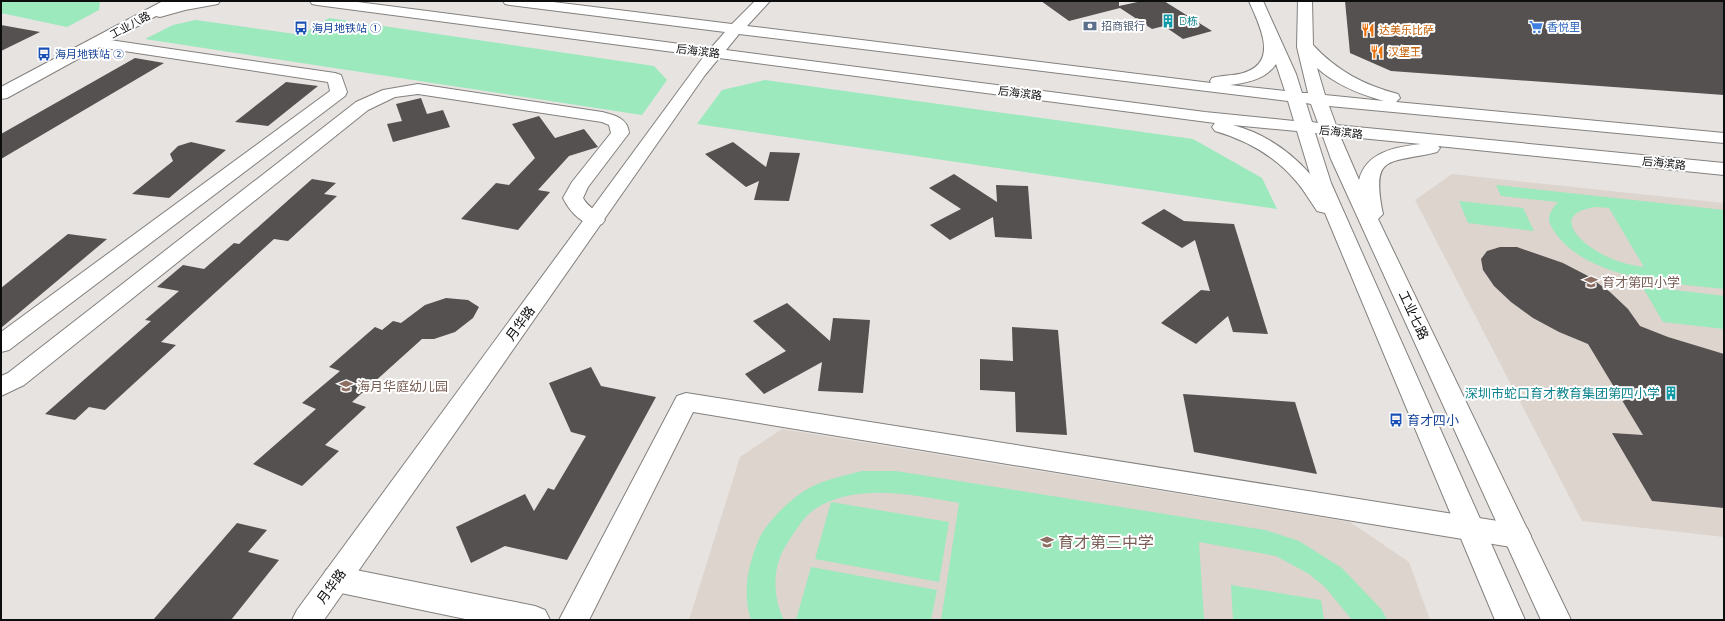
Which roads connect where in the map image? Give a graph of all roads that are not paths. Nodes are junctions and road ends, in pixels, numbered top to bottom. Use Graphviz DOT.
graph roads {
  1 [pos="153,1"];
  2 [pos="174,1"];
  3 [pos="213,1"];
  4 [pos="317,1"];
  5 [pos="510,1"];
  6 [pos="763,1"];
  7 [pos="1256,1"];
  8 [pos="1304,1"];
  9 [pos="130,15"];
  10 [pos="736,28"];
  11 [pos="1269,28"];
  12 [pos="96,43"];
  13 [pos="1305,46"];
  14 [pos="714,53"];
  15 [pos="1151,80"];
  16 [pos="1,82"];
  17 [pos="1,94"];
  18 [pos="1295,97"];
  19 [pos="1319,100"];
  20 [pos="1154,110"];
  21 [pos="1493,117"];
  22 [pos="1568,124"];
  23 [pos="1304,128"];
  24 [pos="1329,130"];
  25 [pos="1724,138"];
  26 [pos="1490,146"];
  27 [pos="1586,155"];
  28 [pos="1724,169"];
  29 [pos="595,220"];
  30 [pos="1345,236"];
  31 [pos="1378,240"];
  32 [pos="1,344"];
  33 [pos="1,387"];
  34 [pos="1472,529"];
  35 [pos="1518,536"];
  36 [pos="336,579"];
  37 [pos="306,620"];
  38 [pos="535,620"];
  39 [pos="574,620"];
  40 [pos="1510,620"];
  41 [pos="1556,620"];
  1 -- 9 [label="street, 工业八路"];
  2 -- 9 [label="street, 工业八路"];
  3 -- 9 [label="street"];
  4 -- 14 [label="street, 后海滨路"];
  5 -- 10 [label="street"];
  6 -- 10 [label="street, 月华路"];
  7 -- 11 [label="street"];
  8 -- 13 [label="street, 工业七路"];
  9 -- 12 [label="street, 工业八路"];
  9 -- 16 [label="street, 工业八路"];
  10 -- 14 [label="street, 月华路"];
  10 -- 15 [label="street"];
  11 -- 15 [label="street"];
  11 -- 18 [label="street"];
  12 -- 17 [label="street, 工业八路"];
  12 -- 32 [label="street"];
  13 -- 19 [label="street, 工业七路"];
  13 -- 21 [label="street"];
  14 -- 20 [label="street, 后海滨路"];
  14 -- 29 [label="street, 月华路"];
  15 -- 18 [label="street"];
  18 -- 19 [label="street"];
  18 -- 23 [label="street"];
  19 -- 21 [label="street"];
  19 -- 24 [label="street, 工业七路"];
  20 -- 23 [label="street, 后海滨路"];
  20 -- 30 [label="street"];
  21 -- 22 [label="street"];
  22 -- 25 [label="street"];
  22 -- 27 [label="street"];
  23 -- 24 [label="street, 后海滨路"];
  23 -- 30 [label="street"];
  24 -- 26 [label="street, 后海滨路"];
  24 -- 31 [label="street, 工业七路"];
  26 -- 27 [label="street, 后海滨路"];
  26 -- 31 [label="street"];
  27 -- 28 [label="street, 后海滨路"];
  29 -- 33 [label="street"];
  29 -- 36 [label="street, 月华路"];
  30 -- 34 [label="street"];
  31 -- 35 [label="street, 工业七路"];
  34 -- 35 [label="street"];
  34 -- 39 [label="street"];
  34 -- 40 [label="street"];
  35 -- 41 [label="street, 工业七路"];
  36 -- 37 [label="street, 月华路"];
  36 -- 38 [label="street"];
}
